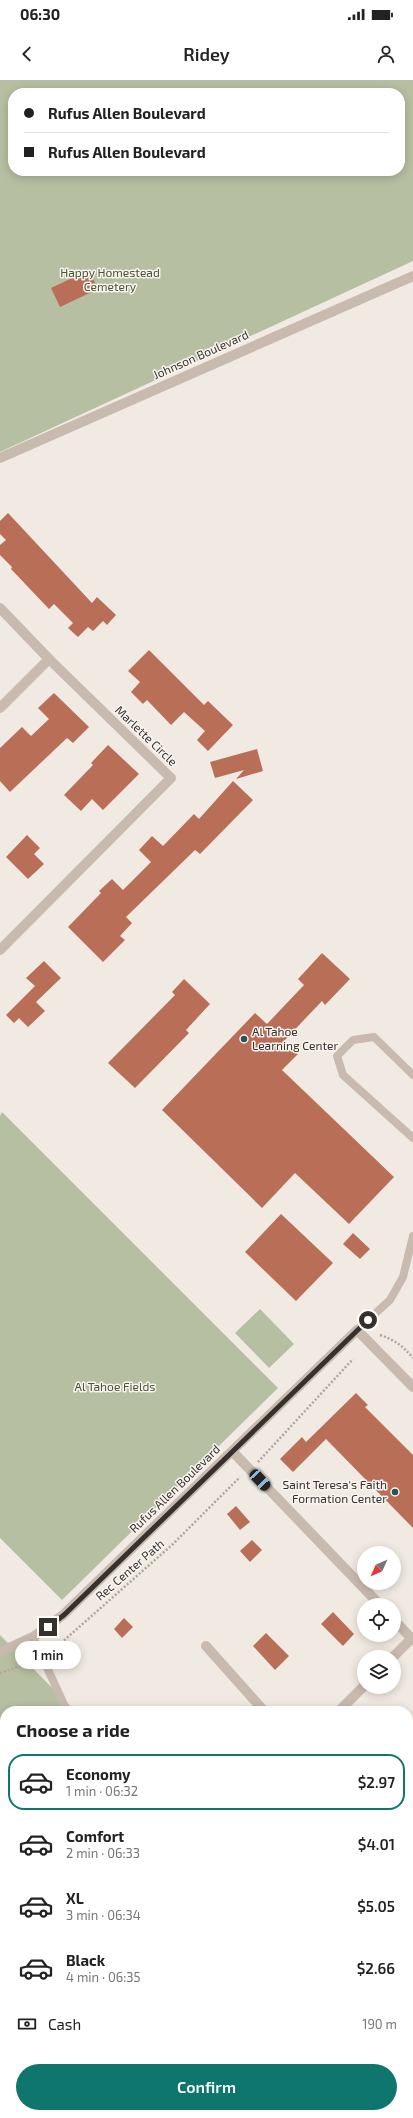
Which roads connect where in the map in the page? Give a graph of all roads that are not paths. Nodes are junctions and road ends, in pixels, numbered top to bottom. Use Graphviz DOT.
graph roads {
  1 [pos="413,276"];
  2 [pos="0,458"];
  3 [pos="0,608"];
  4 [pos="49,659"];
  5 [pos="0,708"];
  6 [pos="0,950"];
  7 [pos="413,1075"];
  8 [pos="413,1138"];
  9 [pos="413,1236"];
  10 [pos="357,1330"];
  11 [pos="413,1387"];
  12 [pos="233,1452"];
  13 [pos="373,1598"];
  14 [pos="401,1627"];
  15 [pos="33,1637"];
  16 [pos="412,1639"];
  17 [pos="206,1646"];
  18 [pos="400,1650"];
  19 [pos="0,1652"];
  20 [pos="357,1693"];
  21 [pos="65,1706"];
  22 [pos="260,1706"];
  23 [pos="344,1706"];
  1 -- 2 [label="street, Johnson Boulevard"];
  3 -- 4 [label="street, Marlette Circle"];
  4 -- 5 [label="street"];
  4 -- 6 [label="street, Marlette Circle"];
  7 -- 8 [label="lane"];
  9 -- 10 [label="lane"];
  10 -- 11 [label="street"];
  10 -- 12 [label="street, Rufus Allen Boulevard"];
  12 -- 13 [label="street"];
  12 -- 15 [label="street, Rufus Allen Boulevard"];
  14 -- 16 [label="street"];
  15 -- 19 [label="street, Rufus Allen Boulevard"];
  15 -- 21 [label="lane"];
  16 -- 18 [label="street"];
  17 -- 22 [label="street"];
  20 -- 23 [label="street"];
}
